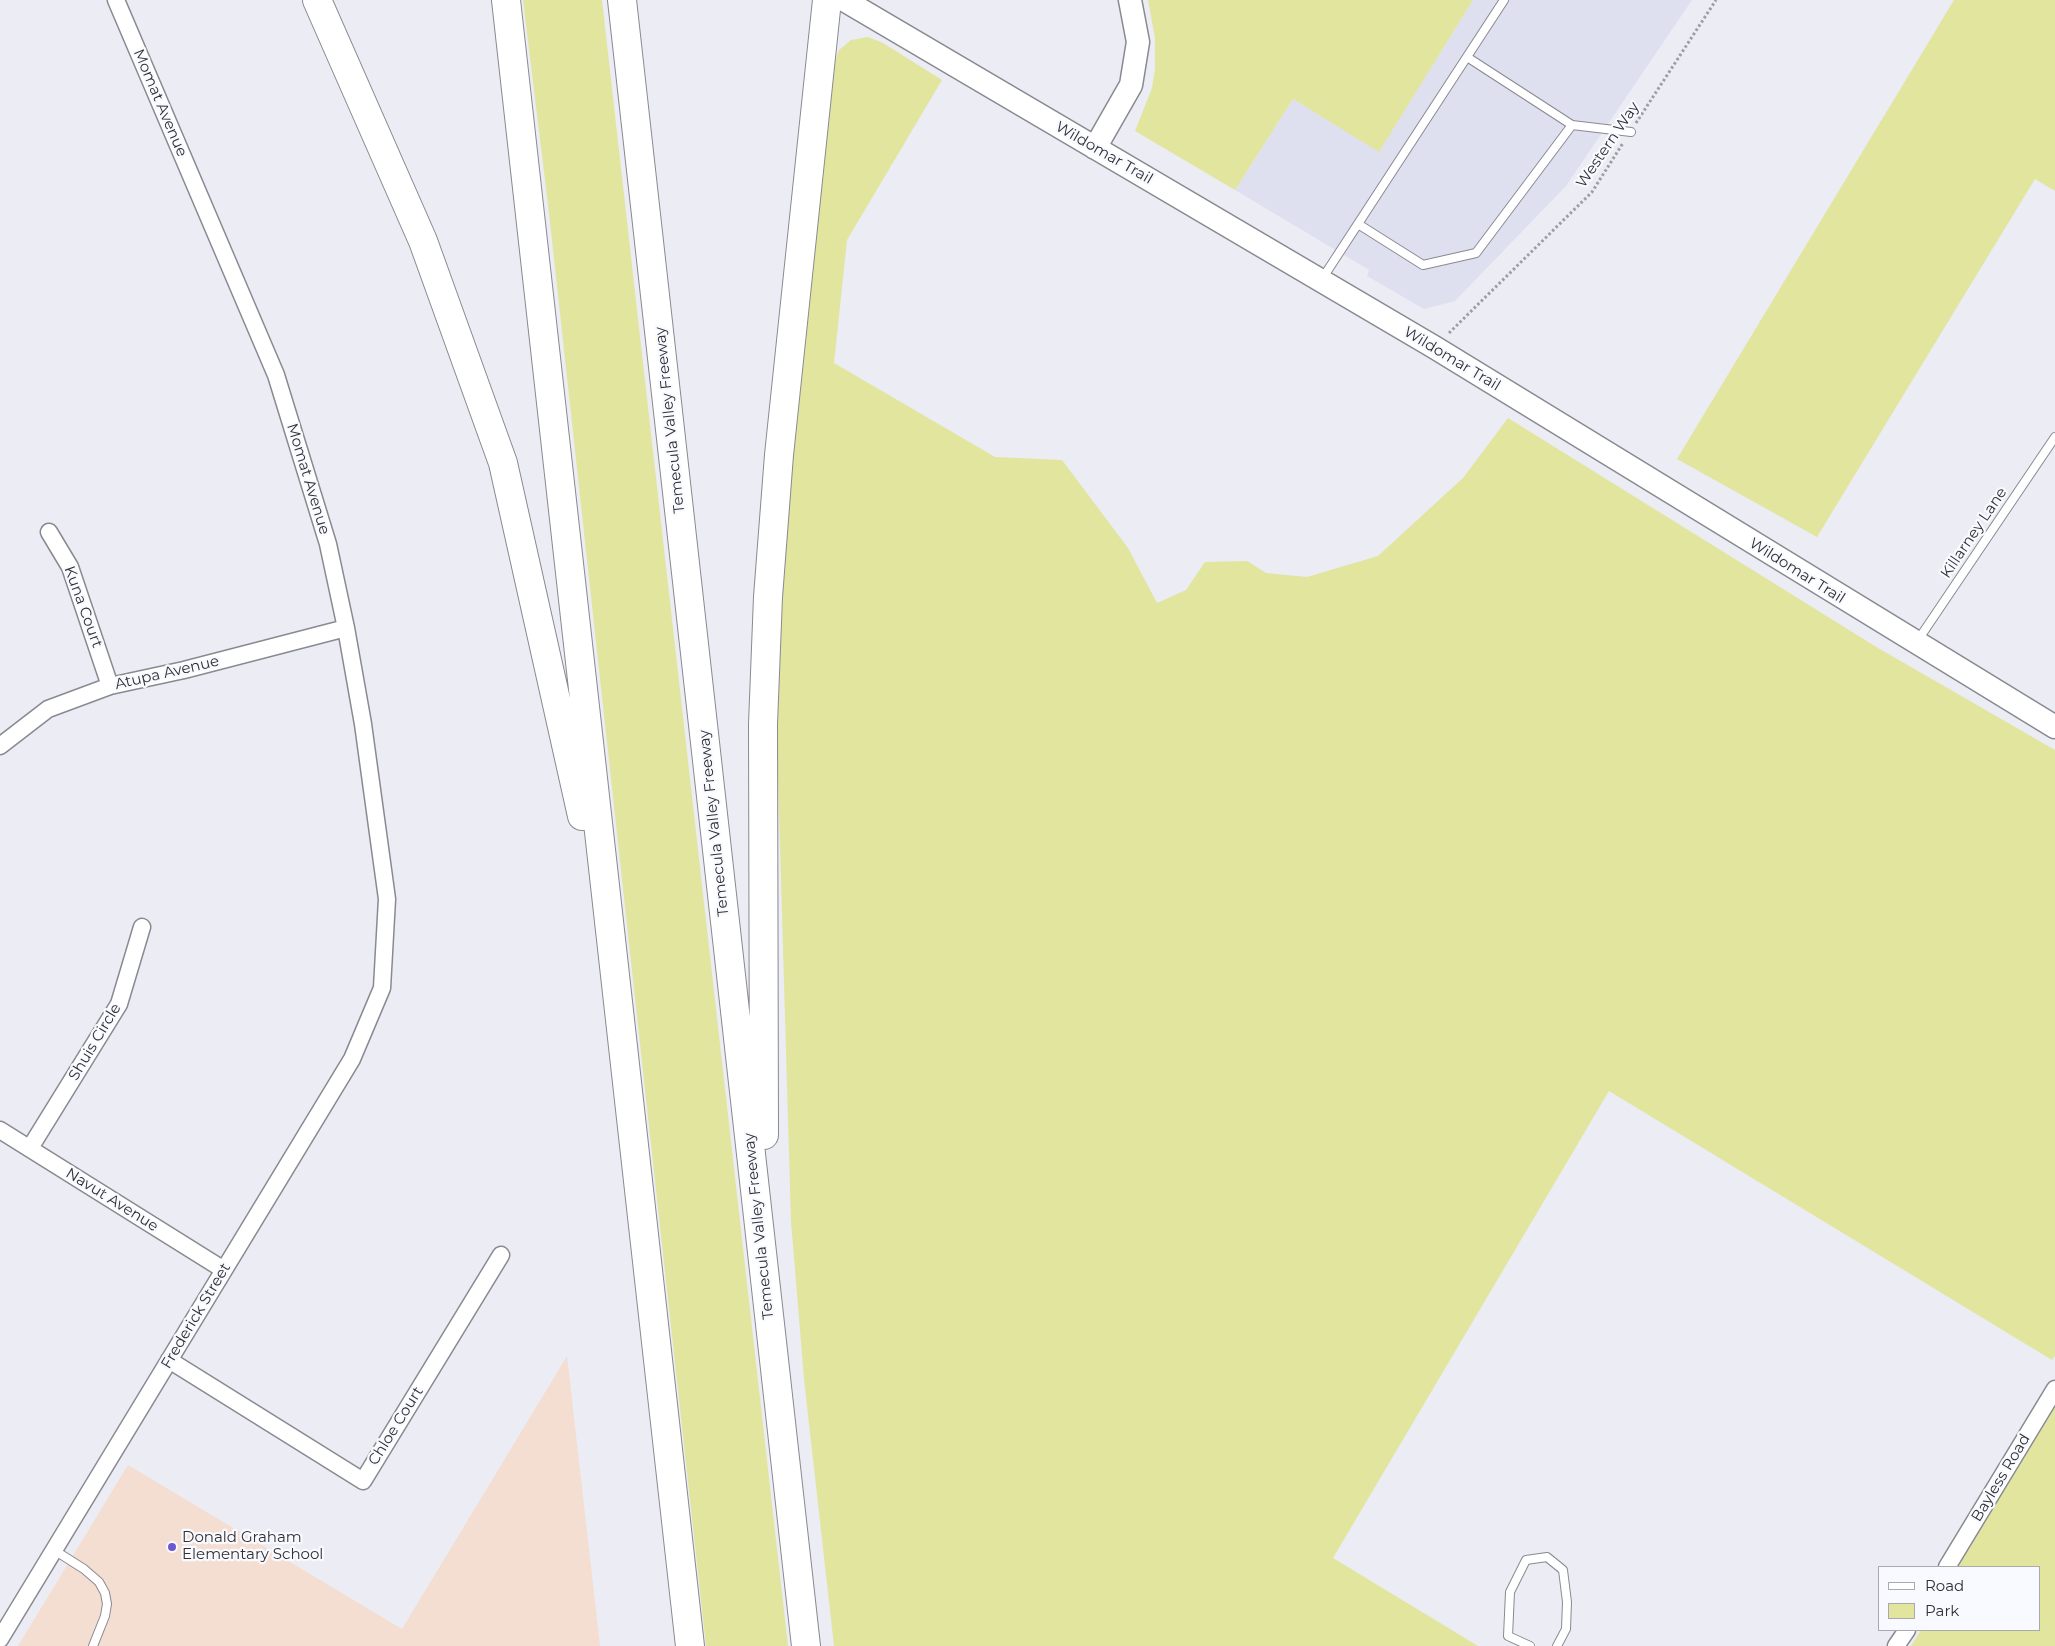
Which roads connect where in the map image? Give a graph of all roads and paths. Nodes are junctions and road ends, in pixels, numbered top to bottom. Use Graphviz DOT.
graph roads {
  1 [pos="116,0"];
  2 [pos="317,0"];
  3 [pos="506,0"];
  4 [pos="622,0"];
  5 [pos="827,0"];
  6 [pos="844,0"];
  7 [pos="1130,0"];
  8 [pos="1504,0"];
  9 [pos="1716,0"];
  10 [pos="1467,57"];
  11 [pos="1572,125"];
  12 [pos="1631,132"];
  13 [pos="1095,148"];
  14 [pos="1358,224"];
  15 [pos="1320,280"];
  16 [pos="1434,347"];
  17 [pos="2055,437"];
  18 [pos="49,532"];
  19 [pos="346,628"];
  20 [pos="1915,643"];
  21 [pos="110,686"];
  22 [pos="2055,727"];
  23 [pos="0,746"];
  24 [pos="142,927"];
  25 [pos="610,944"];
  26 [pos="382,988"];
  27 [pos="0,1130"];
  28 [pos="30,1148"];
  29 [pos="501,1255"];
  30 [pos="224,1270"];
  31 [pos="765,1278"];
  32 [pos="169,1360"];
  33 [pos="2055,1389"];
  34 [pos="54,1550"];
  35 [pos="1948,1566"];
  36 [pos="1905,1631"];
  37 [pos="0,1639"];
  38 [pos="93,1646"];
  39 [pos="690,1646"];
  40 [pos="806,1646"];
  41 [pos="1530,1646"];
  42 [pos="1557,1646"];
  43 [pos="1896,1646"];
  1 -- 19 [label="street, Momat Avenue"];
  2 -- 25 [label="highway"];
  3 -- 25 [label="highway"];
  4 -- 31 [label="highway, Temecula Valley Freeway"];
  5 -- 31 [label="highway"];
  6 -- 13 [label="main road, Wildomar Trail"];
  7 -- 13 [label="main road"];
  8 -- 10 [label="lane"];
  9 -- 12 [label="path, Western Way"];
  10 -- 11 [label="lane"];
  10 -- 14 [label="lane"];
  11 -- 12 [label="lane"];
  11 -- 14 [label="lane"];
  12 -- 16 [label="path, Western Way"];
  13 -- 15 [label="main road, Wildomar Trail"];
  14 -- 15 [label="lane"];
  15 -- 16 [label="main road, Wildomar Trail"];
  16 -- 20 [label="main road, Wildomar Trail"];
  17 -- 20 [label="lane, Killarney Lane"];
  18 -- 21 [label="street, Kuna Court"];
  19 -- 21 [label="street, Atupa Avenue"];
  19 -- 26 [label="street, Momat Avenue"];
  20 -- 22 [label="main road, Wildomar Trail"];
  21 -- 23 [label="street, Atupa Avenue"];
  24 -- 28 [label="street, Shuis Circle"];
  25 -- 39 [label="highway"];
  26 -- 30 [label="street, Frederick Street"];
  27 -- 28 [label="street, Navut Avenue"];
  28 -- 30 [label="street, Navut Avenue"];
  29 -- 32 [label="street, Chloe Court"];
  30 -- 32 [label="street, Frederick Street"];
  31 -- 40 [label="highway, Temecula Valley Freeway"];
  32 -- 34 [label="street, Frederick Street"];
  33 -- 35 [label="street, Bayless Road"];
  34 -- 37 [label="street, Frederick Street"];
  34 -- 38 [label="lane"];
  36 -- 43 [label="street"];
  41 -- 42 [label="lane"];
}
